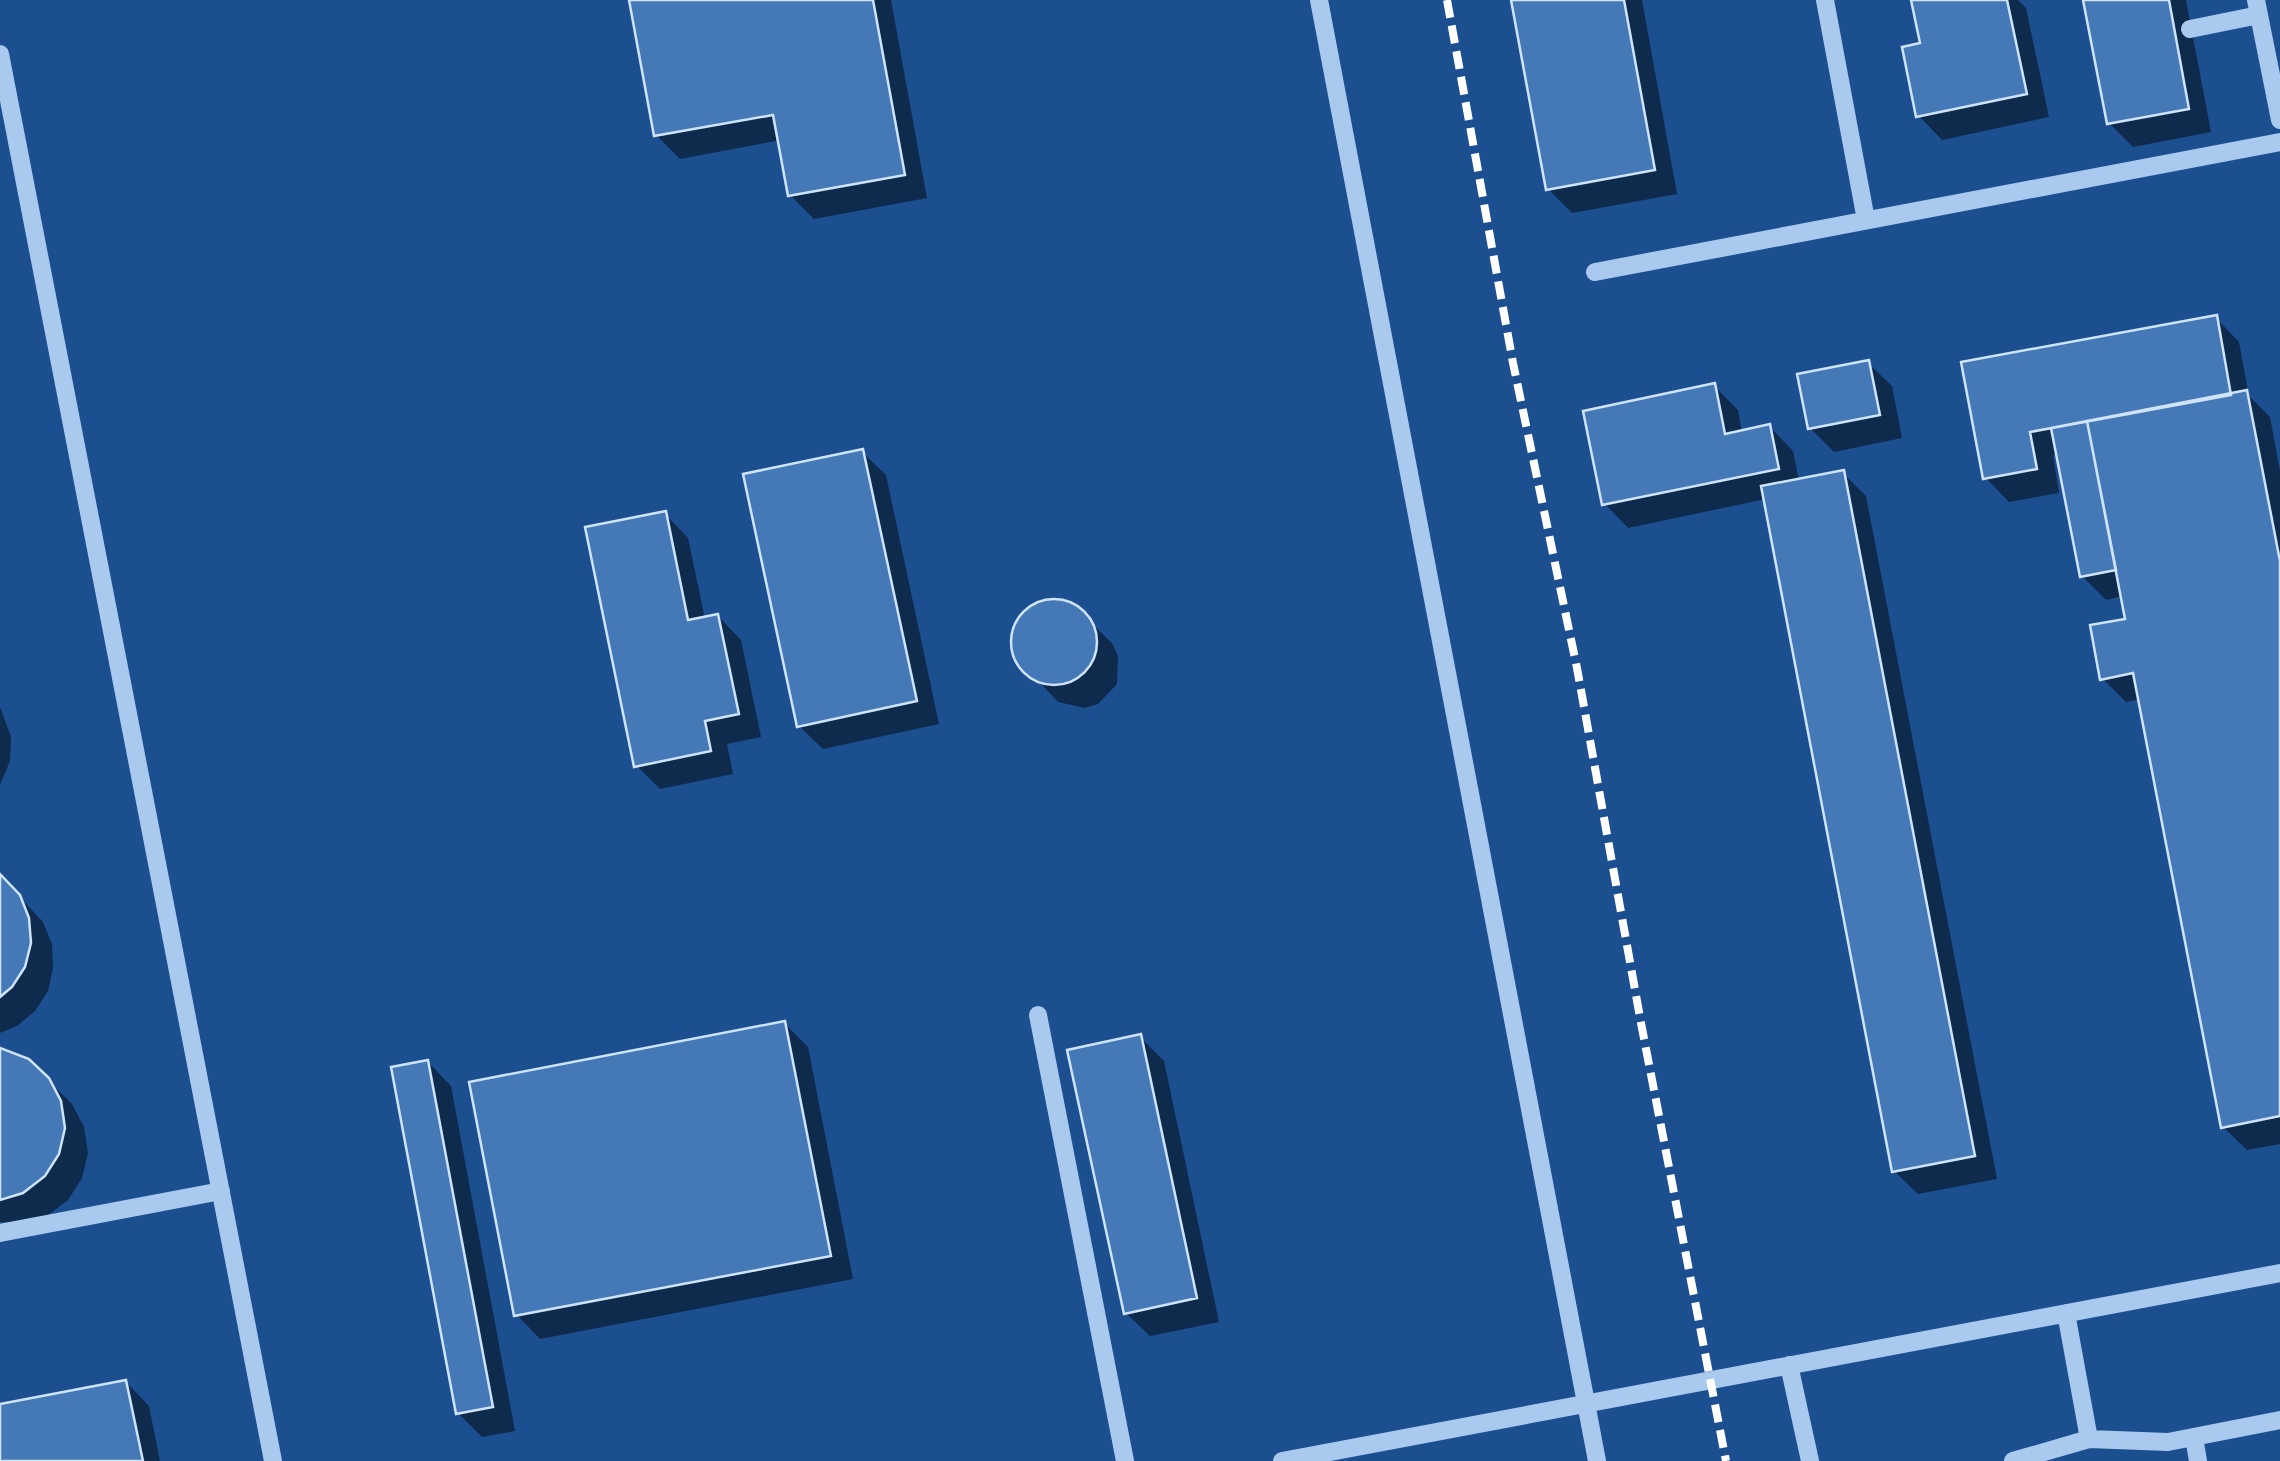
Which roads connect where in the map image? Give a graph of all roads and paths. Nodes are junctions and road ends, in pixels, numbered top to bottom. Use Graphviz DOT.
graph roads {
  1 [pos="1318,0"];
  2 [pos="1825,0"];
  3 [pos="2258,7"];
  4 [pos="2190,28"];
  5 [pos="0,54"];
  6 [pos="2280,120"];
  7 [pos="2280,142"];
  8 [pos="1866,220"];
  9 [pos="1595,272"];
  10 [pos="1038,1014"];
  11 [pos="220,1191"];
  12 [pos="0,1233"];
  13 [pos="2280,1273"];
  14 [pos="2066,1313"];
  15 [pos="1789,1365"];
  16 [pos="1586,1402"];
  17 [pos="2280,1420"];
  18 [pos="2194,1437"];
  19 [pos="2089,1439"];
  20 [pos="273,1461"];
  21 [pos="1125,1461"];
  22 [pos="1282,1461"];
  23 [pos="1597,1461"];
  24 [pos="1810,1461"];
  25 [pos="2013,1461"];
  26 [pos="2198,1461"];
  1 -- 16 [label="lane"];
  2 -- 8 [label="lane"];
  3 -- 4 [label="lane"];
  3 -- 6 [label="lane"];
  5 -- 11 [label="lane"];
  7 -- 8 [label="lane"];
  8 -- 9 [label="lane"];
  10 -- 21 [label="lane"];
  11 -- 12 [label="lane"];
  11 -- 20 [label="lane"];
  13 -- 14 [label="lane"];
  14 -- 15 [label="lane"];
  14 -- 19 [label="lane"];
  15 -- 16 [label="lane"];
  15 -- 24 [label="lane"];
  16 -- 22 [label="lane"];
  16 -- 23 [label="lane"];
  17 -- 18 [label="lane"];
  18 -- 19 [label="lane"];
  18 -- 26 [label="lane"];
  19 -- 25 [label="lane"];
}
